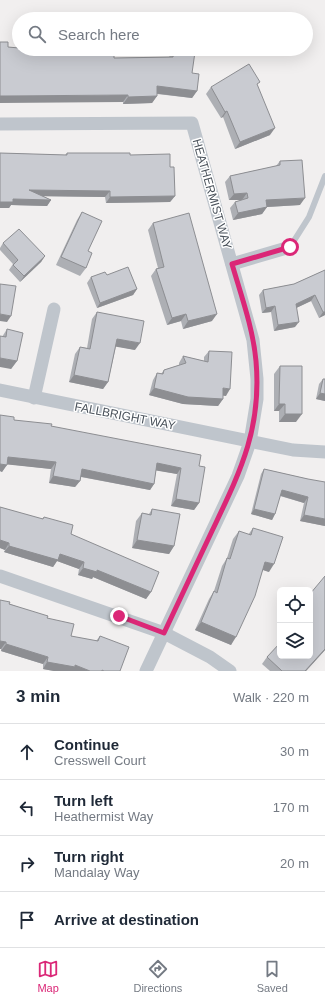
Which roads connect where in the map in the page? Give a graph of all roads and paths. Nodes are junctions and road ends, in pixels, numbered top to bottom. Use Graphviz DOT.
graph roads {
  1 [pos="0,124"];
  2 [pos="325,176"];
  3 [pos="290,247"];
  4 [pos="232,264"];
  5 [pos="54,309"];
  6 [pos="0,390"];
  7 [pos="34,398"];
  8 [pos="250,442"];
  9 [pos="325,452"];
  10 [pos="0,576"];
  11 [pos="164,633"];
  12 [pos="146,671"];
  13 [pos="230,671"];
  1 -- 4 [label="street, HEATHERMIST WAY"];
  2 -- 3 [label="lane"];
  3 -- 4 [label="street"];
  4 -- 8 [label="street, HEATHERMIST WAY"];
  5 -- 7 [label="street"];
  6 -- 7 [label="street, FALLBRIGHT WAY"];
  7 -- 8 [label="street, FALLBRIGHT WAY"];
  8 -- 9 [label="street, FALLBRIGHT WAY"];
  8 -- 11 [label="street, HEATHERMIST WAY"];
  10 -- 11 [label="street"];
  11 -- 12 [label="street, HEATHERMIST WAY"];
  11 -- 13 [label="street"];
}
